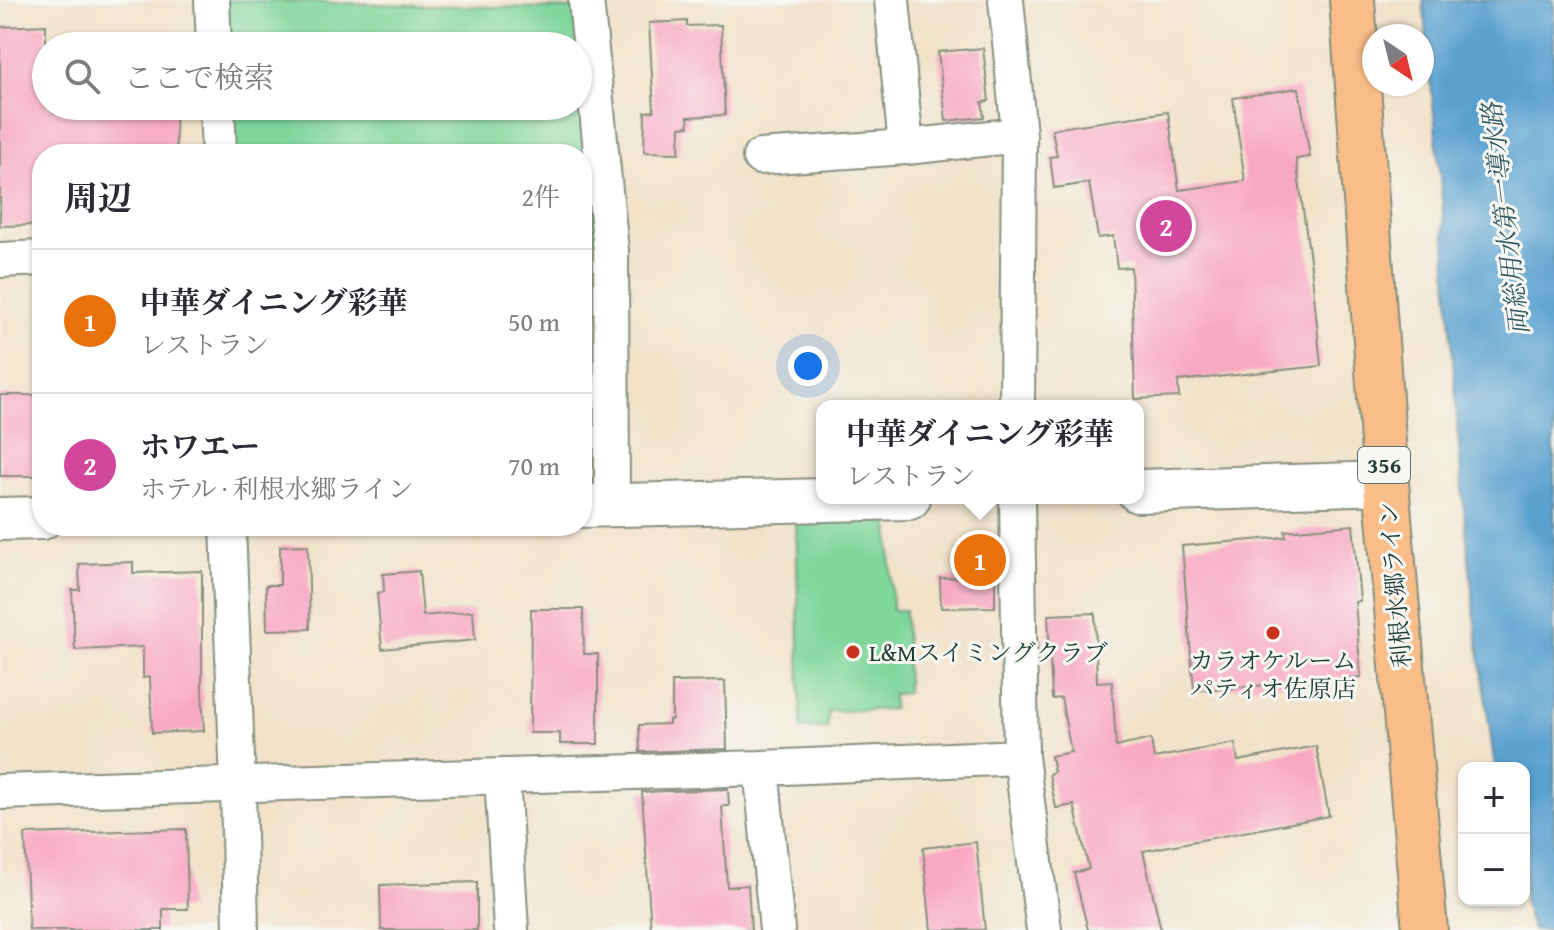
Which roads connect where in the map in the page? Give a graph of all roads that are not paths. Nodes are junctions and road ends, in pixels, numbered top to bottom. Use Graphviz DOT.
graph roads {
  1 [pos="212,0"];
  2 [pos="586,0"];
  3 [pos="892,0"];
  4 [pos="1006,0"];
  5 [pos="1352,0"];
  6 [pos="213,32"];
  7 [pos="587,32"];
  8 [pos="218,120"];
  9 [pos="591,120"];
  10 [pos="1019,135"];
  11 [pos="219,144"];
  12 [pos="906,147"];
  13 [pos="760,157"];
  14 [pos="597,251"];
  15 [pos="32,258"];
  16 [pos="0,260"];
  17 [pos="1017,400"];
  18 [pos="1386,483"];
  19 [pos="1144,491"];
  20 [pos="816,500"];
  21 [pos="1017,504"];
  22 [pos="597,506"];
  23 [pos="32,518"];
  24 [pos="0,519"];
  25 [pos="228,536"];
  26 [pos="1021,757"];
  27 [pos="761,768"];
  28 [pos="502,776"];
  29 [pos="238,785"];
  30 [pos="0,792"];
  31 [pos="241,930"];
  32 [pos="511,930"];
  33 [pos="777,930"];
  34 [pos="1044,930"];
  35 [pos="1425,930"];
  1 -- 6 [label="street"];
  2 -- 7 [label="street"];
  3 -- 12 [label="street"];
  4 -- 10 [label="street"];
  5 -- 18 [label="highway, 利根水郷ライン / 356"];
  8 -- 11 [label="street"];
  9 -- 14 [label="street"];
  10 -- 12 [label="street"];
  10 -- 17 [label="street"];
  12 -- 13 [label="street"];
  14 -- 22 [label="street"];
  15 -- 16 [label="street"];
  18 -- 19 [label="street"];
  18 -- 35 [label="highway, 利根水郷ライン / 356"];
  20 -- 22 [label="street"];
  21 -- 26 [label="street"];
  23 -- 24 [label="street"];
  25 -- 29 [label="street"];
  26 -- 27 [label="street"];
  26 -- 34 [label="street"];
  27 -- 28 [label="street"];
  27 -- 33 [label="street"];
  28 -- 29 [label="street"];
  28 -- 32 [label="street"];
  29 -- 30 [label="street"];
  29 -- 31 [label="street"];
}
